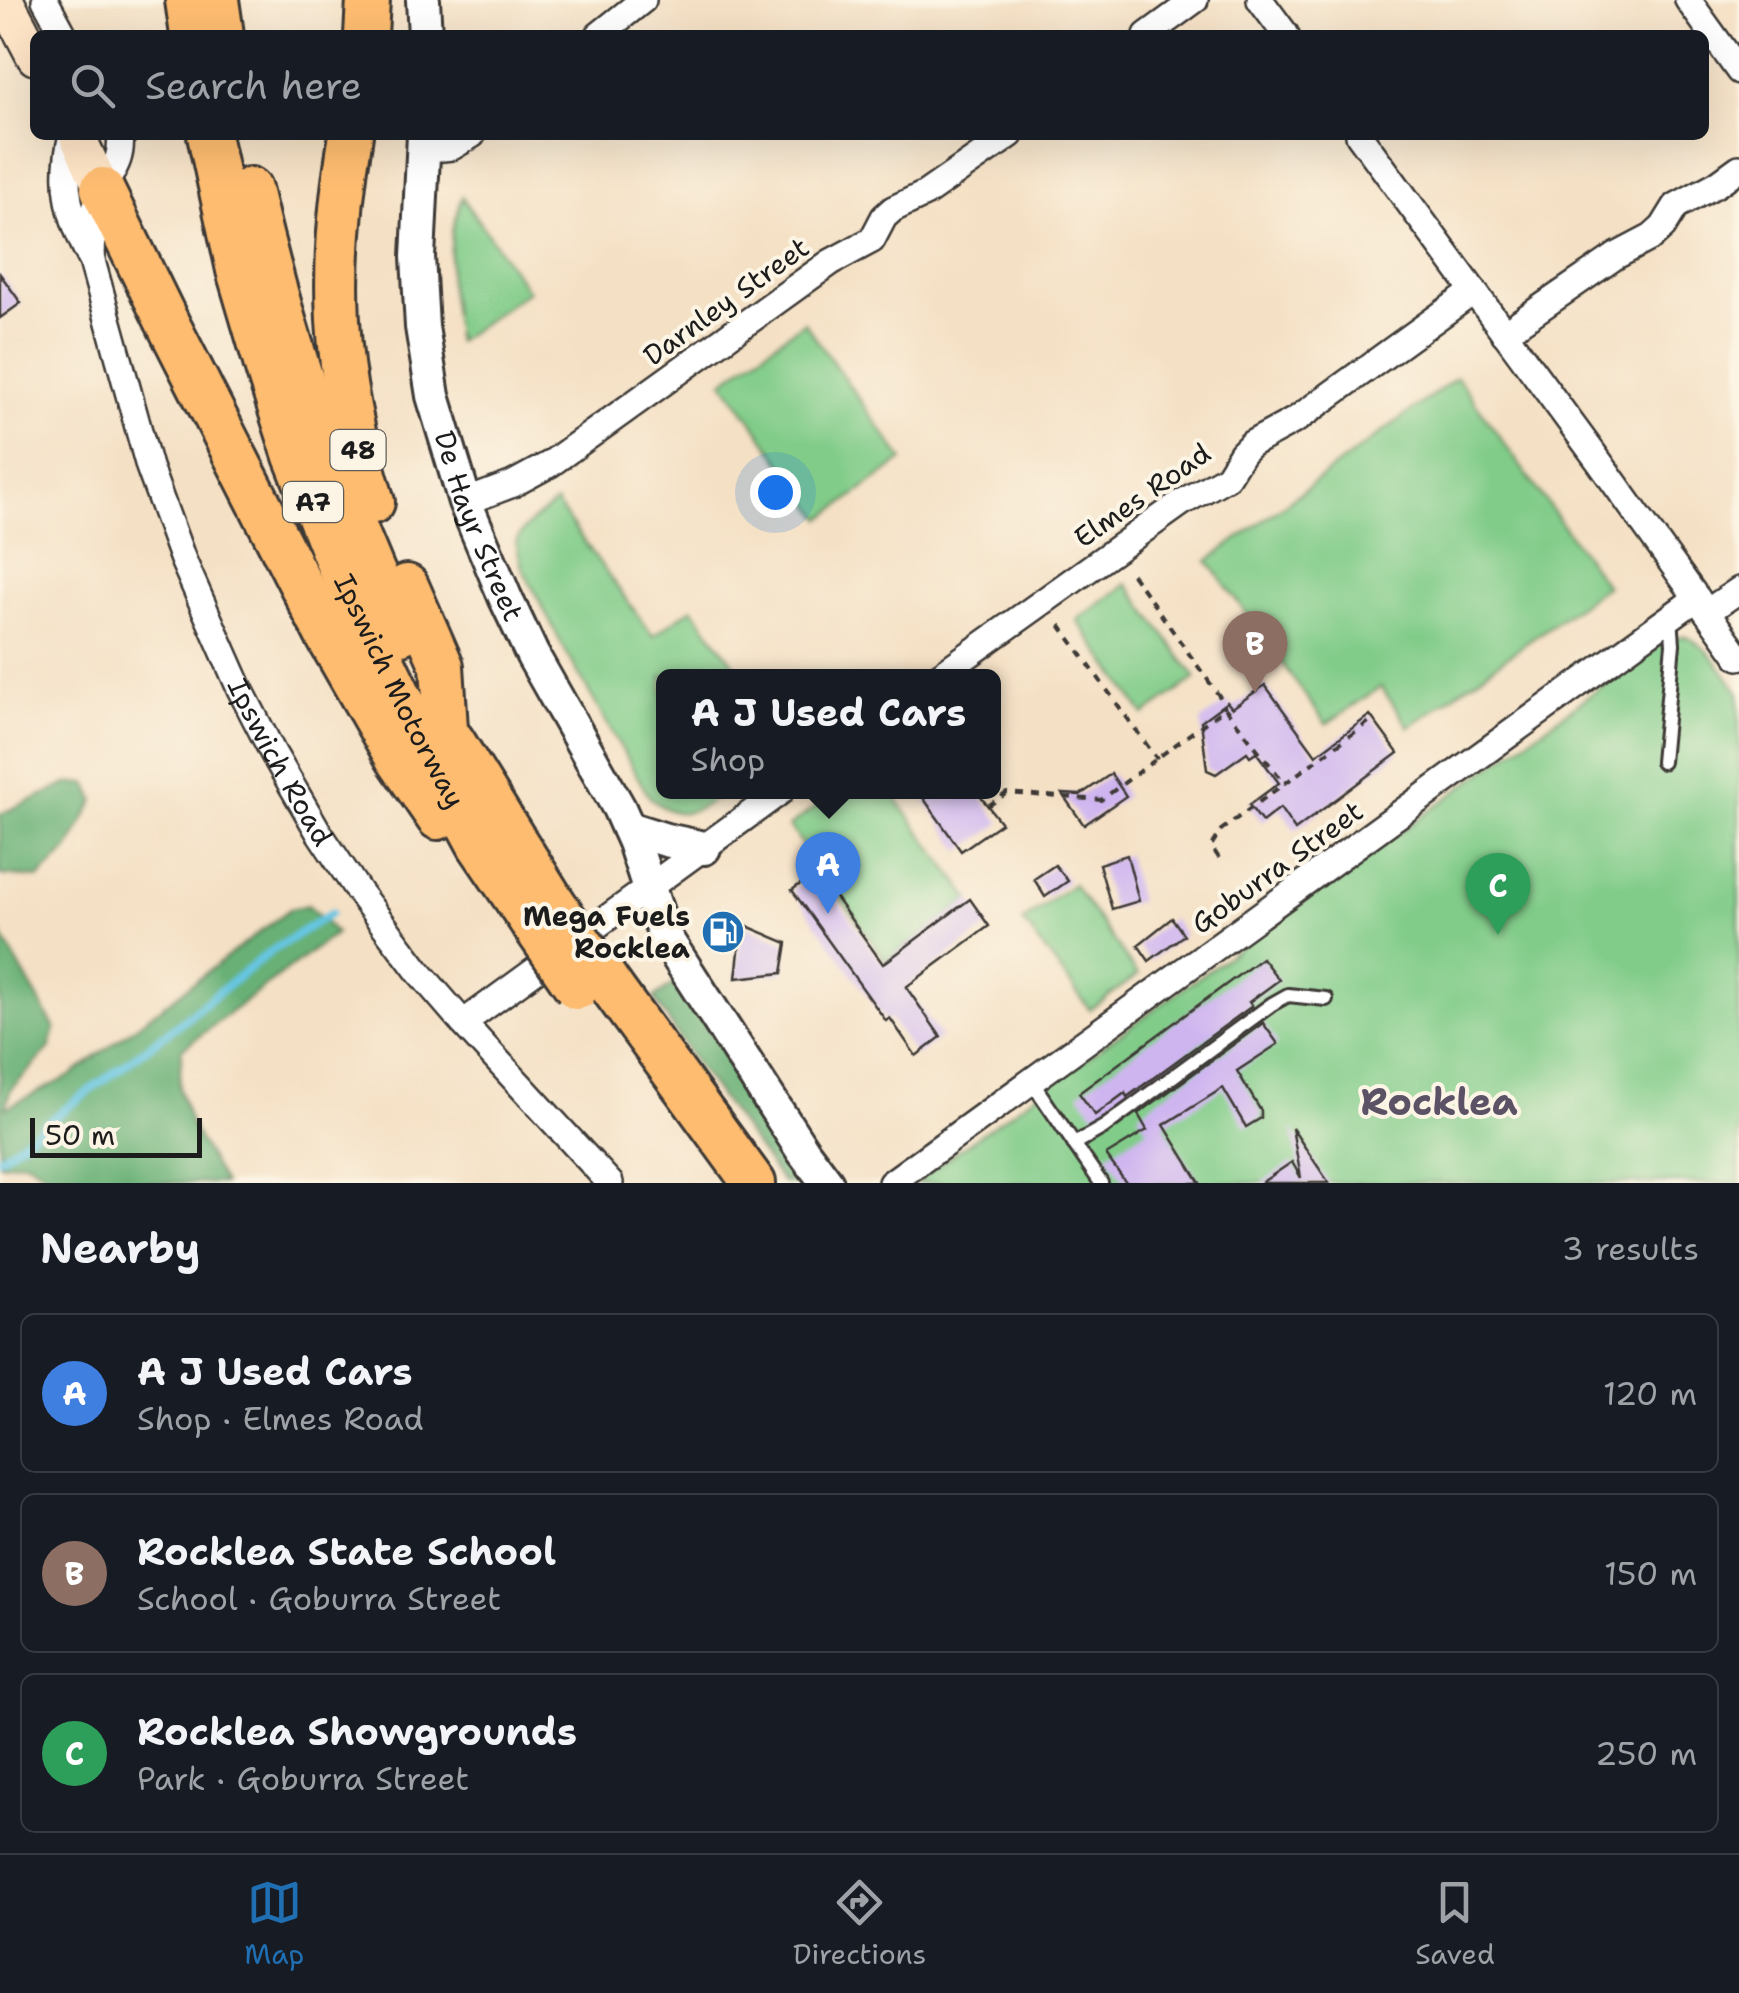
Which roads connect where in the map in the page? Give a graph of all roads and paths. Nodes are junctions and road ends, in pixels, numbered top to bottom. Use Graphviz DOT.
graph roads {
  1 [pos="5,0"];
  2 [pos="44,0"];
  3 [pos="187,0"];
  4 [pos="217,0"];
  5 [pos="368,0"];
  6 [pos="423,0"];
  7 [pos="643,0"];
  8 [pos="1195,0"];
  9 [pos="1260,0"];
  10 [pos="1688,0"];
  11 [pos="61,30"];
  12 [pos="191,30"];
  13 [pos="221,30"];
  14 [pos="366,30"];
  15 [pos="425,30"];
  16 [pos="605,30"];
  17 [pos="1154,30"];
  18 [pos="1282,30"];
  19 [pos="30,47"];
  20 [pos="1739,71"];
  21 [pos="72,140"];
  22 [pos="77,140"];
  23 [pos="121,140"];
  24 [pos="210,140"];
  25 [pos="240,140"];
  26 [pos="351,140"];
  27 [pos="463,140"];
  28 [pos="1003,140"];
  29 [pos="1363,140"];
  30 [pos="424,143"];
  31 [pos="1739,168"];
  32 [pos="102,189"];
  33 [pos="92,261"];
  34 [pos="1474,290"];
  35 [pos="1504,334"];
  36 [pos="464,502"];
  37 [pos="1132,574"];
  38 [pos="1739,590"];
  39 [pos="1702,605"];
  40 [pos="1671,617"];
  41 [pos="1060,625"];
  42 [pos="1739,657"];
  43 [pos="948,669"];
  44 [pos="1225,708"];
  45 [pos="1370,721"];
  46 [pos="446,728"];
  47 [pos="1157,759"];
  48 [pos="1662,762"];
  49 [pos="1285,784"];
  50 [pos="1001,797"];
  51 [pos="770,799"];
  52 [pos="998,799"];
  53 [pos="988,806"];
  54 [pos="628,828"];
  55 [pos="479,846"];
  56 [pos="704,848"];
  57 [pos="1219,858"];
  58 [pos="648,889"];
  59 [pos="541,910"];
  60 [pos="600,996"];
  61 [pos="1326,999"];
  62 [pos="463,1023"];
  63 [pos="1032,1082"];
  64 [pos="1074,1144"];
  65 [pos="610,1183"];
  66 [pos="718,1183"];
  67 [pos="754,1183"];
  68 [pos="827,1183"];
  69 [pos="891,1183"];
  70 [pos="1101,1183"];
  1 -- 19 [label="main road"];
  2 -- 11 [label="street"];
  3 -- 12 [label="highway"];
  4 -- 13 [label="highway"];
  5 -- 14 [label="highway"];
  6 -- 15 [label="street"];
  7 -- 16 [label="street"];
  8 -- 17 [label="street"];
  9 -- 18 [label="street"];
  10 -- 20 [label="street"];
  21 -- 33 [label="street, Ipswich Road"];
  22 -- 32 [label="main road, Ipswich Road"];
  23 -- 32 [label="street, Ipswich Road"];
  24 -- 55 [label="highway, Ipswich Motorway / A7"];
  25 -- 46 [label="highway, Ipswich Motorway / A7"];
  26 -- 46 [label="highway, 48"];
  27 -- 30 [label="street"];
  28 -- 36 [label="street, Darnley Street"];
  29 -- 34 [label="street"];
  30 -- 36 [label="street, De Hayr Street"];
  31 -- 35 [label="street"];
  32 -- 33 [label="street, Ipswich Road"];
  32 -- 55 [label="highway"];
  33 -- 62 [label="street, Ipswich Road"];
  34 -- 35 [label="street"];
  34 -- 43 [label="street, Elmes Road"];
  35 -- 39 [label="street"];
  36 -- 54 [label="street, De Hayr Street"];
  37 -- 44 [label="path"];
  38 -- 39 [label="street, Goburra Street"];
  39 -- 40 [label="street, Goburra Street"];
  39 -- 42 [label="street"];
  40 -- 48 [label="lane"];
  40 -- 63 [label="street, Goburra Street"];
  41 -- 47 [label="path"];
  44 -- 47 [label="path"];
  44 -- 49 [label="path"];
  45 -- 49 [label="path"];
  46 -- 59 [label="highway, Ipswich Motorway / A7"];
  47 -- 50 [label="path"];
  49 -- 57 [label="path"];
  51 -- 56 [label="street"];
  52 -- 53 [label="path"];
  54 -- 56 [label="street"];
  54 -- 58 [label="street, De Hayr Street"];
  55 -- 59 [label="highway, Ipswich Motorway / A7"];
  56 -- 58 [label="street"];
  58 -- 62 [label="street"];
  58 -- 68 [label="street"];
  59 -- 60 [label="highway, Ipswich Motorway / A7, bridge"];
  60 -- 66 [label="highway, Ipswich Motorway / A7"];
  60 -- 67 [label="highway, Ipswich Motorway / A7"];
  61 -- 64 [label="lane"];
  62 -- 65 [label="street, Ipswich Road"];
  63 -- 64 [label="lane"];
  63 -- 69 [label="street, Goburra Street"];
  64 -- 70 [label="lane"];
}
